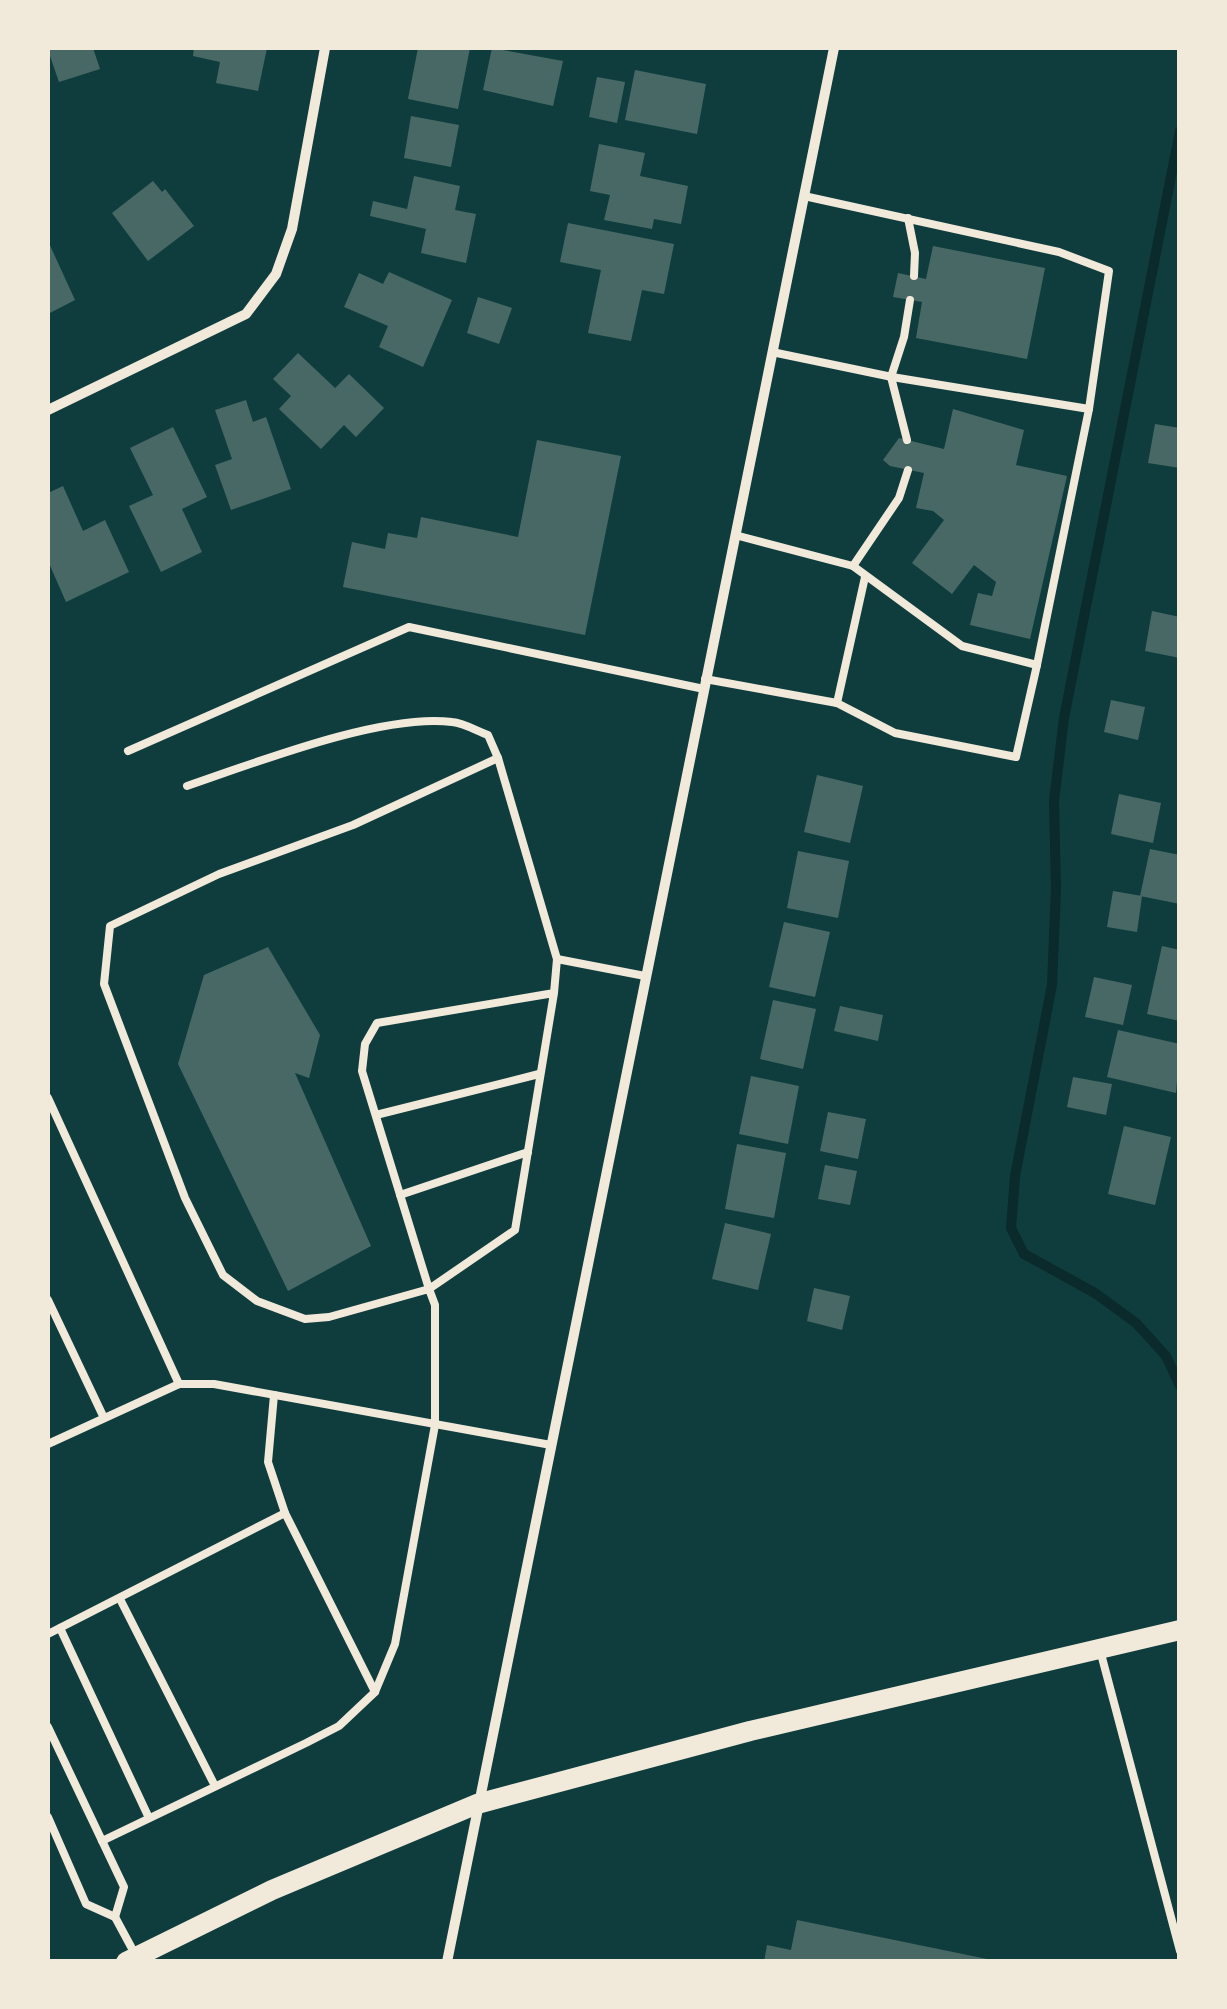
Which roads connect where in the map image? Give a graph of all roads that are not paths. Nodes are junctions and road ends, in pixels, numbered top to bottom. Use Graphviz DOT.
graph roads {
  1 [pos="325,48"];
  2 [pos="834,48"];
  3 [pos="804,196"];
  4 [pos="908,218"];
  5 [pos="914,276"];
  6 [pos="910,300"];
  7 [pos="772,352"];
  8 [pos="891,376"];
  9 [pos="1089,409"];
  10 [pos="48,410"];
  11 [pos="906,440"];
  12 [pos="908,470"];
  13 [pos="735,535"];
  14 [pos="853,566"];
  15 [pos="865,577"];
  16 [pos="1037,665"];
  17 [pos="705,684"];
  18 [pos="837,703"];
  19 [pos="128,751"];
  20 [pos="498,758"];
  21 [pos="187,786"];
  22 [pos="557,959"];
  23 [pos="645,976"];
  24 [pos="554,994"];
  25 [pos="539,1074"];
  26 [pos="48,1098"];
  27 [pos="376,1115"];
  28 [pos="528,1152"];
  29 [pos="400,1195"];
  30 [pos="428,1289"];
  31 [pos="48,1300"];
  32 [pos="179,1384"];
  33 [pos="274,1395"];
  34 [pos="104,1418"];
  35 [pos="435,1425"];
  36 [pos="48,1444"];
  37 [pos="551,1445"];
  38 [pos="285,1514"];
  39 [pos="120,1599"];
  40 [pos="60,1628"];
  41 [pos="1180,1630"];
  42 [pos="48,1634"];
  43 [pos="1100,1650"];
  44 [pos="375,1692"];
  45 [pos="48,1727"];
  46 [pos="214,1786"];
  47 [pos="477,1804"];
  48 [pos="48,1818"];
  49 [pos="149,1818"];
  50 [pos="102,1840"];
  51 [pos="115,1917"];
  52 [pos="1180,1951"];
  53 [pos="131,1959"];
  54 [pos="446,1962"];
  1 -- 10 [label="street"];
  2 -- 3 [label="street"];
  3 -- 4 [label="lane"];
  3 -- 7 [label="street"];
  4 -- 5 [label="lane"];
  4 -- 9 [label="lane"];
  6 -- 8 [label="lane"];
  7 -- 8 [label="lane"];
  7 -- 13 [label="street"];
  8 -- 9 [label="lane"];
  8 -- 11 [label="lane"];
  9 -- 16 [label="lane"];
  12 -- 14 [label="lane"];
  13 -- 14 [label="lane"];
  13 -- 17 [label="street"];
  14 -- 15 [label="lane"];
  15 -- 16 [label="lane"];
  15 -- 18 [label="lane"];
  16 -- 18 [label="lane"];
  17 -- 18 [label="lane"];
  17 -- 19 [label="lane"];
  17 -- 23 [label="street"];
  20 -- 21 [label="lane"];
  20 -- 22 [label="lane"];
  20 -- 30 [label="lane"];
  22 -- 23 [label="lane"];
  22 -- 24 [label="lane"];
  23 -- 37 [label="street"];
  24 -- 25 [label="lane"];
  24 -- 27 [label="lane"];
  25 -- 27 [label="lane"];
  25 -- 28 [label="lane"];
  26 -- 32 [label="lane"];
  27 -- 29 [label="lane"];
  28 -- 29 [label="lane"];
  28 -- 30 [label="lane"];
  29 -- 30 [label="lane"];
  30 -- 35 [label="lane"];
  31 -- 34 [label="lane"];
  32 -- 33 [label="lane"];
  32 -- 34 [label="lane"];
  33 -- 35 [label="lane"];
  33 -- 38 [label="lane"];
  34 -- 36 [label="lane"];
  35 -- 37 [label="lane"];
  35 -- 44 [label="lane"];
  37 -- 47 [label="street"];
  38 -- 39 [label="lane"];
  38 -- 44 [label="lane"];
  39 -- 40 [label="lane"];
  39 -- 46 [label="lane"];
  40 -- 42 [label="lane"];
  40 -- 49 [label="lane"];
  41 -- 43 [label="main road"];
  43 -- 47 [label="main road"];
  43 -- 52 [label="lane"];
  44 -- 46 [label="lane"];
  45 -- 50 [label="lane"];
  46 -- 49 [label="lane"];
  47 -- 53 [label="main road"];
  47 -- 54 [label="street"];
  48 -- 51 [label="lane"];
  49 -- 50 [label="lane"];
  50 -- 51 [label="lane"];
  51 -- 53 [label="lane"];
}
